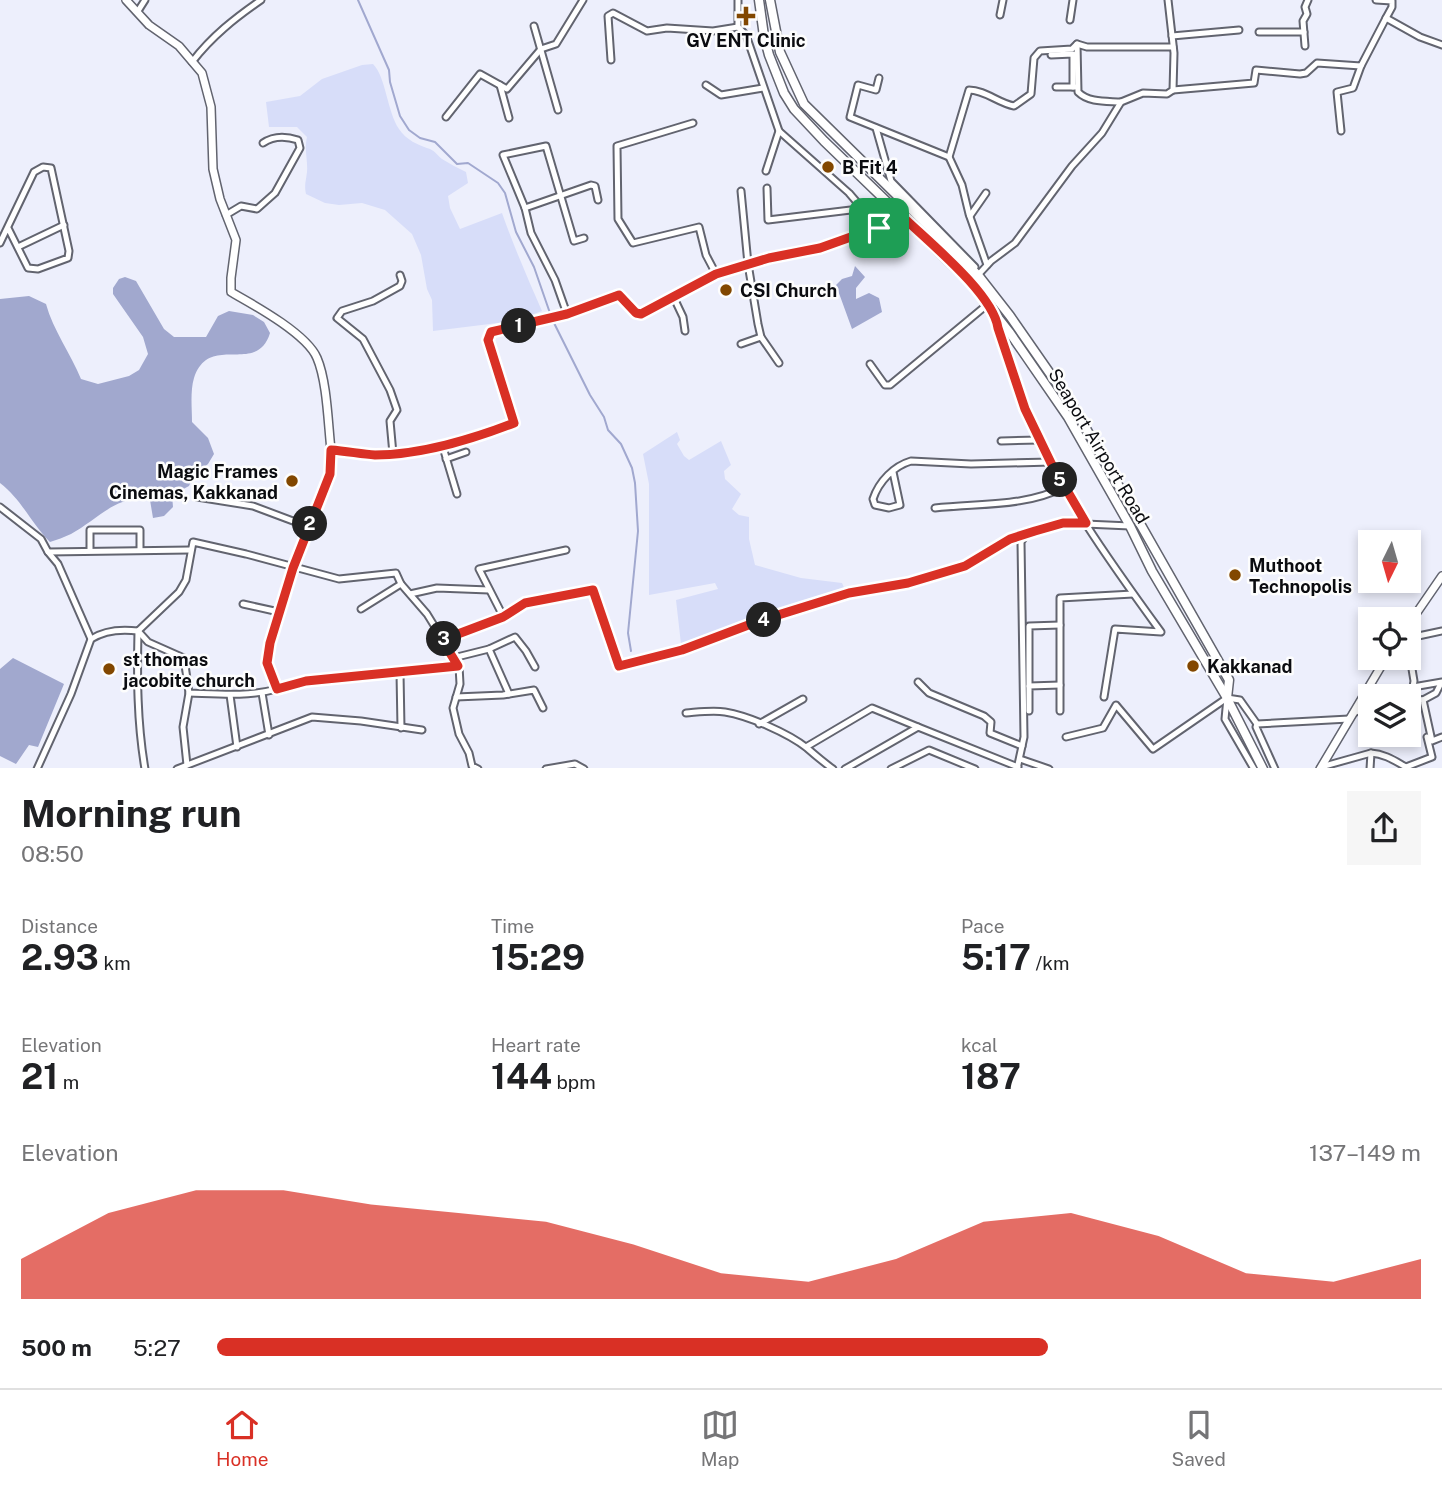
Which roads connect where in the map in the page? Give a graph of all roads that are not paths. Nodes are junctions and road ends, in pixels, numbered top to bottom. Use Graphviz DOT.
graph roads {
  1 [pos="126,0"];
  2 [pos="145,0"];
  3 [pos="261,0"];
  4 [pos="583,0"];
  5 [pos="738,0"];
  6 [pos="760,0"];
  7 [pos="770,0"];
  8 [pos="1003,0"];
  9 [pos="1073,0"];
  10 [pos="1168,0"];
  11 [pos="1308,0"];
  12 [pos="1376,0"];
  13 [pos="138,11"];
  14 [pos="1000,15"];
  15 [pos="1386,18"];
  16 [pos="1070,20"];
  17 [pos="534,26"];
  18 [pos="737,27"];
  19 [pos="1239,30"];
  20 [pos="1259,32"];
  21 [pos="1304,32"];
  22 [pos="1172,36"];
  23 [pos="1077,44"];
  24 [pos="1442,45"];
  25 [pos="1305,46"];
  26 [pos="1173,47"];
  27 [pos="541,49"];
  28 [pos="1051,55"];
  29 [pos="611,60"];
  30 [pos="192,62"];
  31 [pos="1361,65"];
  32 [pos="879,78"];
  33 [pos="500,85"];
  34 [pos="706,85"];
  35 [pos="1056,87"];
  36 [pos="1075,87"];
  37 [pos="764,88"];
  38 [pos="1173,90"];
  39 [pos="1121,102"];
  40 [pos="558,110"];
  41 [pos="446,117"];
  42 [pos="509,118"];
  43 [pos="694,123"];
  44 [pos="876,128"];
  45 [pos="779,131"];
  46 [pos="1341,131"];
  47 [pos="263,143"];
  48 [pos="949,158"];
  49 [pos="766,171"];
  50 [pos="767,188"];
  51 [pos="741,191"];
  52 [pos="986,193"];
  53 [pos="560,195"];
  54 [pos="598,200"];
  55 [pos="524,208"];
  56 [pos="864,211"];
  57 [pos="226,215"];
  58 [pos="970,216"];
  59 [pos="904,218"];
  60 [pos="64,225"];
  61 [pos="8,228"];
  62 [pos="879,228"];
  63 [pos="584,238"];
  64 [pos="0,243"];
  65 [pos="18,247"];
  66 [pos="748,264"];
  67 [pos="987,265"];
  68 [pos="716,274"];
  69 [pos="979,274"];
  70 [pos="400,275"];
  71 [pos="674,298"];
  72 [pos="988,304"];
  73 [pos="567,314"];
  74 [pos="997,316"];
  75 [pos="685,331"];
  76 [pos="761,337"];
  77 [pos="741,344"];
  78 [pos="779,363"];
  79 [pos="870,364"];
  80 [pos="1039,440"];
  81 [pos="1001,442"];
  82 [pos="442,444"];
  83 [pos="331,450"];
  84 [pos="466,452"];
  85 [pos="393,454"];
  86 [pos="446,459"];
  87 [pos="1051,463"];
  88 [pos="892,472"];
  89 [pos="1064,487"];
  90 [pos="457,494"];
  91 [pos="197,496"];
  92 [pos="0,507"];
  93 [pos="935,508"];
  94 [pos="1086,523"];
  95 [pos="1130,526"];
  96 [pos="309,527"];
  97 [pos="1025,536"];
  98 [pos="139,549"];
  99 [pos="90,550"];
  100 [pos="190,550"];
  101 [pos="566,550"];
  102 [pos="48,552"];
  103 [pos="293,568"];
  104 [pos="1442,576"];
  105 [pos="401,584"];
  106 [pos="489,590"];
  107 [pos="410,594"];
  108 [pos="1133,594"];
  109 [pos="243,604"];
  110 [pos="1421,607"];
  111 [pos="361,609"];
  112 [pos="279,612"];
  113 [pos="503,617"];
  114 [pos="1060,625"];
  115 [pos="138,631"];
  116 [pos="1442,631"];
  117 [pos="1421,635"];
  118 [pos="91,639"];
  119 [pos="442,640"];
  120 [pos="489,649"];
  121 [pos="453,659"];
  122 [pos="458,666"];
  123 [pos="535,667"];
  124 [pos="1379,670"];
  125 [pos="400,673"];
  126 [pos="918,682"];
  127 [pos="1441,682"];
  128 [pos="1060,685"];
  129 [pos="1029,686"];
  130 [pos="1421,686"];
  131 [pos="277,689"];
  132 [pos="189,693"];
  133 [pos="262,693"];
  134 [pos="509,694"];
  135 [pos="230,695"];
  136 [pos="456,697"];
  137 [pos="1104,697"];
  138 [pos="1227,698"];
  139 [pos="803,699"];
  140 [pos="1423,700"];
  141 [pos="543,708"];
  142 [pos="1029,711"];
  143 [pos="1059,711"];
  144 [pos="686,713"];
  145 [pos="1358,713"];
  146 [pos="1351,716"];
  147 [pos="759,724"];
  148 [pos="1256,724"];
  149 [pos="918,727"];
  150 [pos="401,728"];
  151 [pos="422,730"];
  152 [pos="269,735"];
  153 [pos="1066,737"];
  154 [pos="1427,737"];
  155 [pos="1442,737"];
  156 [pos="1022,746"];
  157 [pos="237,747"];
  158 [pos="806,747"];
  159 [pos="1371,753"];
  160 [pos="1020,758"];
  161 [pos="187,765"];
  162 [pos="37,768"];
  163 [pos="145,768"];
  164 [pos="177,768"];
  165 [pos="472,768"];
  166 [pos="546,768"];
  167 [pos="584,768"];
  168 [pos="832,768"];
  169 [pos="845,768"];
  170 [pos="891,768"];
  171 [pos="975,768"];
  172 [pos="1017,768"];
  173 [pos="1049,768"];
  174 [pos="1254,768"];
  175 [pos="1263,768"];
  176 [pos="1275,768"];
  177 [pos="1320,768"];
  178 [pos="1370,768"];
  1 -- 13 [label="street"];
  2 -- 13 [label="street"];
  3 -- 30 [label="street"];
  4 -- 27 [label="street"];
  5 -- 18 [label="street"];
  6 -- 59 [label="main road, Seaport Airport Road"];
  7 -- 69 [label="main road, Seaport Airport Road"];
  8 -- 14 [label="street"];
  9 -- 16 [label="street"];
  10 -- 22 [label="street"];
  11 -- 21 [label="street"];
  12 -- 15 [label="street"];
  13 -- 30 [label="street"];
  15 -- 24 [label="street"];
  15 -- 31 [label="street"];
  17 -- 27 [label="street"];
  18 -- 29 [label="street"];
  18 -- 37 [label="street"];
  19 -- 22 [label="street"];
  20 -- 21 [label="street"];
  21 -- 25 [label="street"];
  22 -- 26 [label="street"];
  23 -- 26 [label="street"];
  23 -- 36 [label="street"];
  23 -- 48 [label="street"];
  26 -- 38 [label="street"];
  27 -- 33 [label="street"];
  27 -- 40 [label="street"];
  28 -- 36 [label="street"];
  30 -- 57 [label="street"];
  31 -- 38 [label="street"];
  31 -- 46 [label="street"];
  32 -- 44 [label="street"];
  33 -- 41 [label="street"];
  33 -- 42 [label="street"];
  34 -- 37 [label="street"];
  35 -- 36 [label="street"];
  36 -- 39 [label="street"];
  37 -- 45 [label="street"];
  38 -- 39 [label="street"];
  39 -- 67 [label="street"];
  43 -- 68 [label="street"];
  44 -- 48 [label="street"];
  44 -- 69 [label="street"];
  45 -- 49 [label="street"];
  45 -- 56 [label="street"];
  47 -- 57 [label="street"];
  48 -- 58 [label="street"];
  50 -- 56 [label="street"];
  51 -- 66 [label="street"];
  52 -- 58 [label="street"];
  53 -- 54 [label="street"];
  53 -- 55 [label="street"];
  53 -- 55 [label="street"];
  53 -- 63 [label="street"];
  55 -- 73 [label="street"];
  56 -- 62 [label="street"];
  57 -- 83 [label="street"];
  58 -- 67 [label="street"];
  59 -- 62 [label="street"];
  59 -- 72 [label="main road, Seaport Airport Road"];
  60 -- 61 [label="street"];
  60 -- 65 [label="street"];
  60 -- 65 [label="street"];
  61 -- 64 [label="street"];
  61 -- 65 [label="street"];
  62 -- 66 [label="street"];
  66 -- 68 [label="street"];
  66 -- 76 [label="street"];
  67 -- 69 [label="street"];
  68 -- 71 [label="street"];
  69 -- 138 [label="main road, Seaport Airport Road"];
  70 -- 85 [label="street"];
  71 -- 73 [label="street"];
  71 -- 75 [label="street"];
  72 -- 74 [label="main road, Seaport Airport Road"];
  72 -- 79 [label="street"];
  73 -- 82 [label="street"];
  74 -- 80 [label="street"];
  74 -- 95 [label="main road, Seaport Airport Road"];
  76 -- 77 [label="street"];
  76 -- 78 [label="street"];
  80 -- 81 [label="street"];
  80 -- 87 [label="street"];
  82 -- 85 [label="street"];
  82 -- 86 [label="street"];
  83 -- 85 [label="street"];
  83 -- 96 [label="street"];
  84 -- 86 [label="street"];
  86 -- 90 [label="street"];
  87 -- 88 [label="street"];
  87 -- 89 [label="street"];
  88 -- 88 [label="street"];
  89 -- 93 [label="street"];
  89 -- 94 [label="street"];
  91 -- 96 [label="street"];
  92 -- 102 [label="street"];
  94 -- 95 [label="street"];
  94 -- 97 [label="street"];
  94 -- 108 [label="street"];
  95 -- 138 [label="main road, Seaport Airport Road"];
  96 -- 103 [label="street"];
  97 -- 113 [label="street"];
  97 -- 156 [label="street"];
  98 -- 99 [label="street"];
  98 -- 99 [label="street"];
  98 -- 100 [label="street"];
  99 -- 102 [label="street"];
  100 -- 103 [label="street"];
  100 -- 115 [label="street"];
  101 -- 106 [label="street"];
  102 -- 118 [label="street"];
  103 -- 105 [label="street"];
  103 -- 112 [label="street"];
  104 -- 110 [label="street"];
  105 -- 107 [label="street"];
  105 -- 111 [label="street"];
  106 -- 107 [label="street"];
  106 -- 113 [label="street"];
  107 -- 119 [label="street"];
  108 -- 114 [label="street"];
  108 -- 137 [label="street"];
  109 -- 112 [label="street"];
  112 -- 131 [label="street"];
  113 -- 119 [label="street"];
  114 -- 128 [label="street"];
  114 -- 129 [label="street"];
  115 -- 118 [label="street"];
  115 -- 132 [label="street"];
  115 -- 163 [label="street"];
  116 -- 117 [label="street"];
  118 -- 162 [label="street"];
  119 -- 121 [label="street"];
  120 -- 121 [label="street"];
  120 -- 123 [label="street"];
  120 -- 134 [label="street"];
  121 -- 122 [label="street"];
  122 -- 125 [label="street"];
  122 -- 136 [label="street"];
  124 -- 146 [label="street"];
  125 -- 131 [label="street"];
  125 -- 150 [label="street"];
  126 -- 156 [label="street"];
  127 -- 130 [label="street"];
  127 -- 140 [label="street"];
  128 -- 129 [label="street"];
  128 -- 143 [label="street"];
  129 -- 142 [label="street"];
  131 -- 133 [label="street"];
  132 -- 135 [label="street"];
  132 -- 161 [label="street"];
  133 -- 135 [label="street"];
  133 -- 152 [label="street"];
  134 -- 136 [label="street"];
  134 -- 141 [label="street"];
  135 -- 157 [label="street"];
  136 -- 165 [label="street"];
  138 -- 148 [label="street"];
  138 -- 153 [label="street"];
  138 -- 174 [label="street"];
  138 -- 175 [label="main road, Seaport Airport Road"];
  139 -- 147 [label="street"];
  140 -- 155 [label="street"];
  144 -- 147 [label="street"];
  145 -- 146 [label="street"];
  146 -- 148 [label="street"];
  146 -- 177 [label="street"];
  147 -- 158 [label="street"];
  148 -- 176 [label="street"];
  149 -- 158 [label="street"];
  149 -- 169 [label="street"];
  149 -- 172 [label="street"];
  150 -- 151 [label="street"];
  150 -- 152 [label="street"];
  152 -- 157 [label="street"];
  154 -- 159 [label="street"];
  156 -- 160 [label="street"];
  157 -- 161 [label="street"];
  158 -- 168 [label="street"];
  159 -- 177 [label="street"];
  159 -- 178 [label="street"];
  160 -- 172 [label="street"];
  160 -- 173 [label="street"];
  161 -- 164 [label="street"];
  166 -- 167 [label="street"];
  170 -- 171 [label="street"];
}
